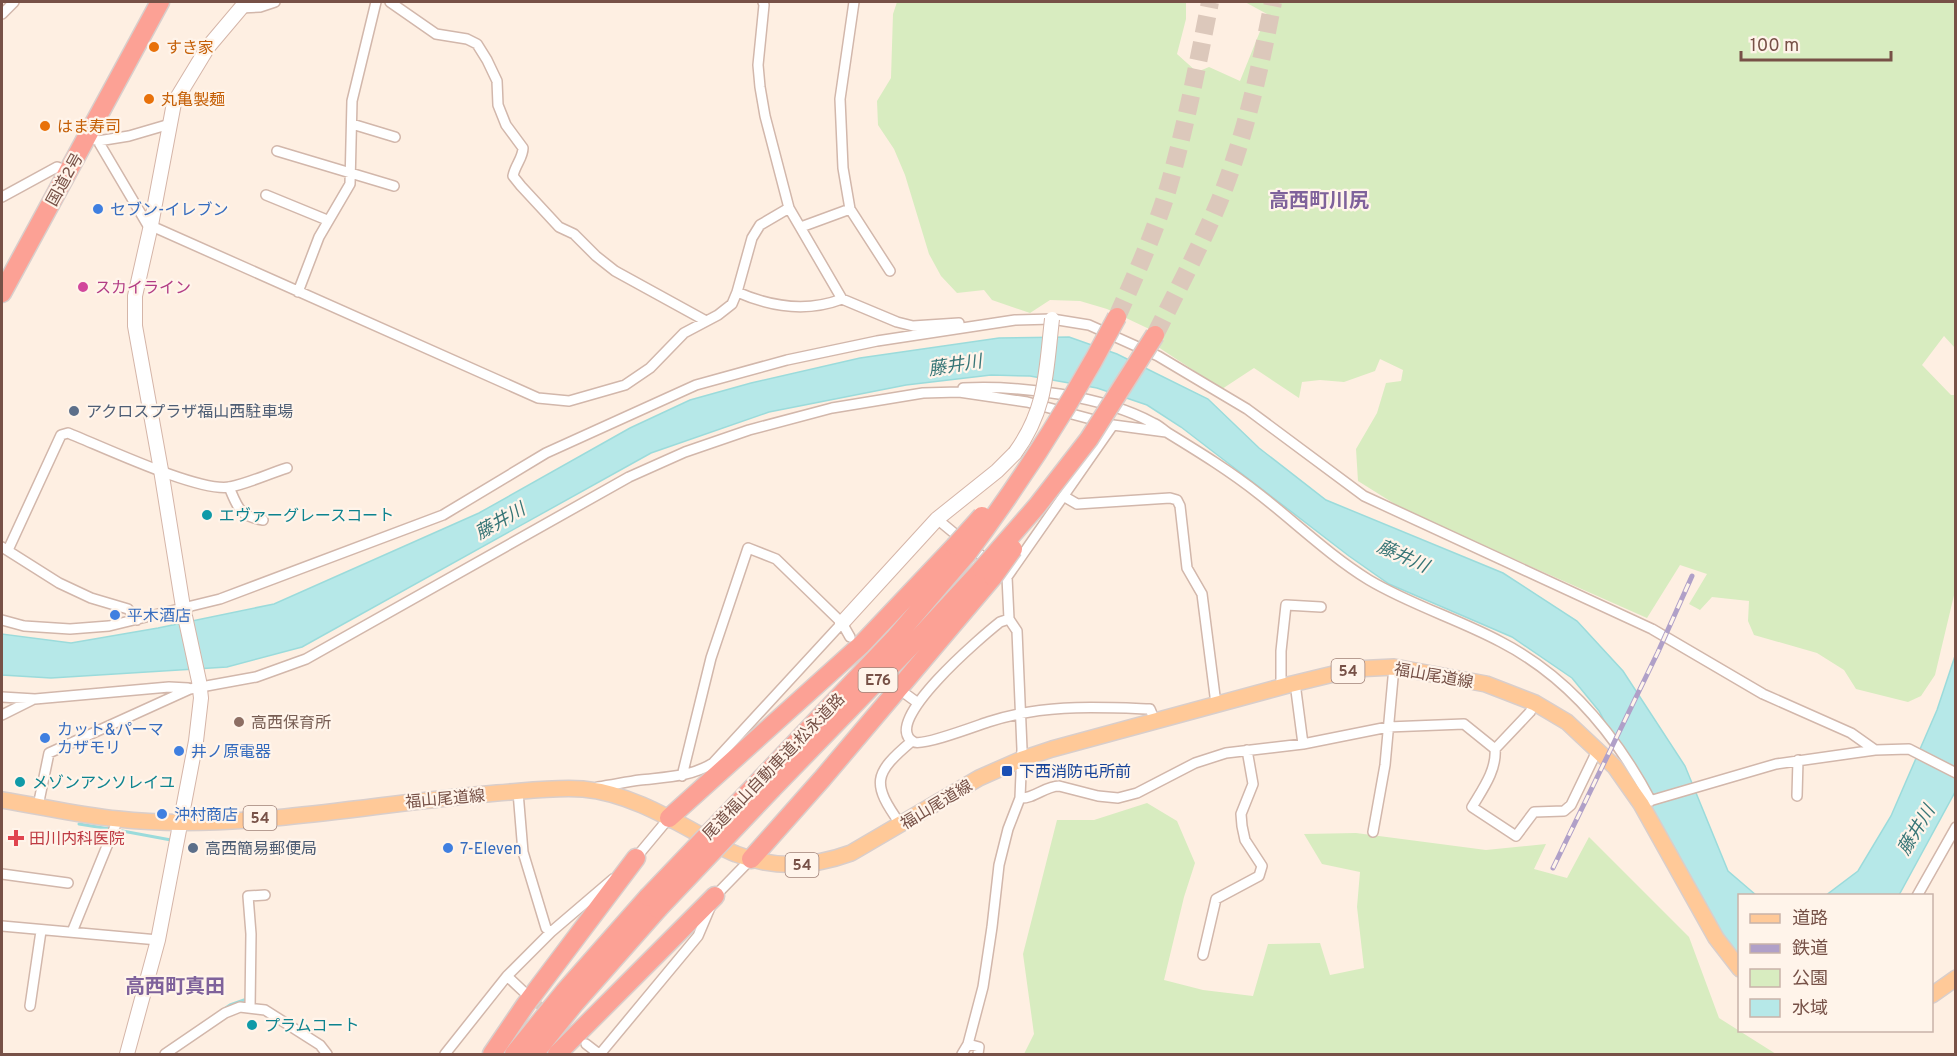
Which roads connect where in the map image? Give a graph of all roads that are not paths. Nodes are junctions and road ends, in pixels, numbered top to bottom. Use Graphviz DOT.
graph roads {
  1 [pos="14,2"];
  2 [pos="160,2"];
  3 [pos="275,2"];
  4 [pos="376,2"];
  5 [pos="390,2"];
  6 [pos="763,2"];
  7 [pos="854,2"];
  8 [pos="243,5"];
  9 [pos="2,14"];
  10 [pos="170,124"];
  11 [pos="352,124"];
  12 [pos="395,137"];
  13 [pos="93,139"];
  14 [pos="277,151"];
  15 [pos="68,171"];
  16 [pos="351,174"];
  17 [pos="394,186"];
  18 [pos="266,195"];
  19 [pos="2,197"];
  20 [pos="789,208"];
  21 [pos="850,209"];
  22 [pos="327,220"];
  23 [pos="152,225"];
  24 [pos="801,227"];
  25 [pos="890,272"];
  26 [pos="298,292"];
  27 [pos="737,292"];
  28 [pos="2,293"];
  29 [pos="842,298"];
  30 [pos="1117,317"];
  31 [pos="1015,320"];
  32 [pos="1052,320"];
  33 [pos="706,321"];
  34 [pos="1155,335"];
  35 [pos="959,392"];
  36 [pos="1113,425"];
  37 [pos="1166,432"];
  38 [pos="287,468"];
  39 [pos="161,470"];
  40 [pos="229,487"];
  41 [pos="1065,497"];
  42 [pos="937,519"];
  43 [pos="263,520"];
  44 [pos="4,548"];
  45 [pos="960,551"];
  46 [pos="994,574"];
  47 [pos="1321,607"];
  48 [pos="183,611"];
  49 [pos="1009,619"];
  50 [pos="2,620"];
  51 [pos="136,620"];
  52 [pos="842,623"];
  53 [pos="850,637"];
  54 [pos="1394,667"];
  55 [pos="196,685"];
  56 [pos="1288,685"];
  57 [pos="908,695"];
  58 [pos="2,697"];
  59 [pos="23,702"];
  60 [pos="918,703"];
  61 [pos="1535,703"];
  62 [pos="1216,704"];
  63 [pos="1021,712"];
  64 [pos="2,715"];
  65 [pos="1155,721"];
  66 [pos="1388,727"];
  67 [pos="912,741"];
  68 [pos="1303,744"];
  69 [pos="1495,749"];
  70 [pos="1598,749"];
  71 [pos="1247,750"];
  72 [pos="1875,750"];
  73 [pos="1022,759"];
  74 [pos="1798,760"];
  75 [pos="1956,773"];
  76 [pos="682,776"];
  77 [pos="767,783"];
  78 [pos="586,789"];
  79 [pos="518,792"];
  80 [pos="1797,796"];
  81 [pos="1020,798"];
  82 [pos="2,800"];
  83 [pos="1648,802"];
  84 [pos="38,806"];
  85 [pos="669,818"];
  86 [pos="118,819"];
  87 [pos="180,822"];
  88 [pos="901,825"];
  89 [pos="1955,830"];
  90 [pos="1373,832"];
  91 [pos="636,858"];
  92 [pos="751,859"];
  93 [pos="2,874"];
  94 [pos="68,883"];
  95 [pos="265,894"];
  96 [pos="1918,894"];
  97 [pos="715,896"];
  98 [pos="653,903"];
  99 [pos="2,926"];
  100 [pos="41,931"];
  101 [pos="72,932"];
  102 [pos="550,932"];
  103 [pos="158,940"];
  104 [pos="1203,955"];
  105 [pos="1738,966"];
  106 [pos="507,976"];
  107 [pos="1956,978"];
  108 [pos="524,992"];
  109 [pos="1933,994"];
  110 [pos="30,1006"];
  111 [pos="250,1008"];
  112 [pos="586,1044"];
  113 [pos="968,1044"];
  114 [pos="127,1054"];
  115 [pos="165,1054"];
  116 [pos="327,1054"];
  117 [pos="445,1054"];
  118 [pos="492,1054"];
  119 [pos="514,1054"];
  120 [pos="534,1054"];
  121 [pos="557,1054"];
  122 [pos="600,1054"];
  123 [pos="962,1054"];
  124 [pos="978,1054"];
  1 -- 9 [label="street"];
  2 -- 13 [label="highway, 国道2号"];
  3 -- 8 [label="street"];
  4 -- 11 [label="street"];
  5 -- 33 [label="street"];
  6 -- 20 [label="street"];
  7 -- 21 [label="street"];
  8 -- 10 [label="street"];
  10 -- 13 [label="street"];
  10 -- 23 [label="street"];
  11 -- 12 [label="street"];
  11 -- 16 [label="street"];
  13 -- 15 [label="highway, 国道2号"];
  13 -- 23 [label="street"];
  14 -- 16 [label="street"];
  15 -- 19 [label="street"];
  15 -- 28 [label="highway, 国道2号"];
  16 -- 17 [label="street"];
  16 -- 22 [label="street"];
  18 -- 22 [label="street"];
  20 -- 24 [label="street"];
  20 -- 27 [label="street"];
  21 -- 24 [label="street"];
  21 -- 25 [label="street"];
  22 -- 26 [label="street"];
  23 -- 26 [label="street"];
  23 -- 39 [label="street"];
  24 -- 29 [label="street"];
  26 -- 33 [label="street"];
  27 -- 29 [label="street"];
  27 -- 33 [label="street"];
  29 -- 31 [label="street"];
  30 -- 45 [label="highway, 尾道福山自動車道;松永道路 / E76, bridge"];
  31 -- 32 [label="street"];
  31 -- 48 [label="street"];
  32 -- 42 [label="street, bridge"];
  32 -- 72 [label="street"];
  34 -- 46 [label="highway, 尾道福山自動車道;松永道路 / E76, bridge"];
  35 -- 36 [label="street"];
  35 -- 37 [label="street"];
  35 -- 55 [label="street"];
  36 -- 37 [label="street"];
  36 -- 41 [label="street"];
  37 -- 83 [label="street"];
  38 -- 40 [label="street"];
  39 -- 40 [label="street"];
  39 -- 44 [label="street"];
  39 -- 48 [label="street"];
  40 -- 43 [label="street"];
  41 -- 46 [label="street"];
  41 -- 62 [label="street"];
  42 -- 46 [label="street"];
  42 -- 52 [label="street"];
  44 -- 51 [label="street"];
  45 -- 77 [label="highway, 尾道福山自動車道;松永道路 / E76"];
  45 -- 85 [label="highway"];
  46 -- 49 [label="street"];
  46 -- 77 [label="highway, 尾道福山自動車道;松永道路 / E76"];
  46 -- 92 [label="highway"];
  47 -- 56 [label="street"];
  48 -- 51 [label="street"];
  48 -- 55 [label="street"];
  49 -- 60 [label="street"];
  49 -- 63 [label="street"];
  50 -- 51 [label="street"];
  52 -- 53 [label="street"];
  52 -- 76 [label="street"];
  52 -- 76 [label="street"];
  54 -- 56 [label="main road, 福山尾道線 / 54"];
  54 -- 61 [label="main road, 福山尾道線 / 54"];
  54 -- 66 [label="street"];
  55 -- 59 [label="street"];
  55 -- 84 [label="street"];
  55 -- 87 [label="street"];
  56 -- 62 [label="main road, 福山尾道線 / 54"];
  56 -- 68 [label="street"];
  57 -- 60 [label="street"];
  58 -- 59 [label="street"];
  59 -- 64 [label="street"];
  60 -- 67 [label="street"];
  61 -- 69 [label="street"];
  61 -- 70 [label="main road, 福山尾道線 / 54"];
  62 -- 65 [label="main road, 福山尾道線 / 54"];
  63 -- 65 [label="street"];
  63 -- 67 [label="street"];
  63 -- 73 [label="street"];
  65 -- 73 [label="main road, 福山尾道線 / 54"];
  66 -- 68 [label="street"];
  66 -- 69 [label="street"];
  66 -- 90 [label="street"];
  67 -- 88 [label="street"];
  68 -- 71 [label="street"];
  69 -- 70 [label="street"];
  70 -- 83 [label="main road, 福山尾道線 / 54"];
  71 -- 81 [label="street"];
  71 -- 104 [label="street"];
  72 -- 74 [label="street"];
  72 -- 75 [label="street"];
  73 -- 81 [label="street"];
  73 -- 88 [label="main road, 福山尾道線 / 54"];
  74 -- 80 [label="street"];
  74 -- 83 [label="street"];
  76 -- 78 [label="street"];
  77 -- 98 [label="highway, 尾道福山自動車道;松永道路 / E76, bridge"];
  78 -- 79 [label="main road, 福山尾道線 / 54"];
  78 -- 85 [label="main road, 福山尾道線 / 54"];
  79 -- 87 [label="main road, 福山尾道線 / 54"];
  79 -- 102 [label="street"];
  81 -- 113 [label="street"];
  82 -- 84 [label="main road, 福山尾道線 / 54"];
  83 -- 105 [label="main road, 福山尾道線 / 54"];
  84 -- 86 [label="main road, 福山尾道線 / 54"];
  85 -- 91 [label="street"];
  85 -- 92 [label="main road, 福山尾道線 / 54"];
  86 -- 87 [label="main road, 福山尾道線 / 54"];
  86 -- 101 [label="street"];
  87 -- 103 [label="street"];
  88 -- 92 [label="main road, 福山尾道線 / 54"];
  89 -- 96 [label="street"];
  91 -- 102 [label="street"];
  91 -- 118 [label="highway"];
  92 -- 97 [label="street"];
  93 -- 94 [label="street"];
  95 -- 111 [label="street"];
  97 -- 121 [label="highway"];
  97 -- 122 [label="street"];
  98 -- 119 [label="highway, 尾道福山自動車道;松永道路 / E76"];
  98 -- 120 [label="highway, 尾道福山自動車道;松永道路 / E76"];
  99 -- 100 [label="street"];
  100 -- 101 [label="street"];
  100 -- 110 [label="street"];
  101 -- 103 [label="street"];
  102 -- 106 [label="street"];
  103 -- 114 [label="street"];
  106 -- 108 [label="street"];
  106 -- 117 [label="street"];
  107 -- 109 [label="main road"];
  111 -- 115 [label="street"];
  111 -- 116 [label="street"];
  112 -- 122 [label="street"];
  113 -- 123 [label="street"];
  113 -- 124 [label="street"];
}
